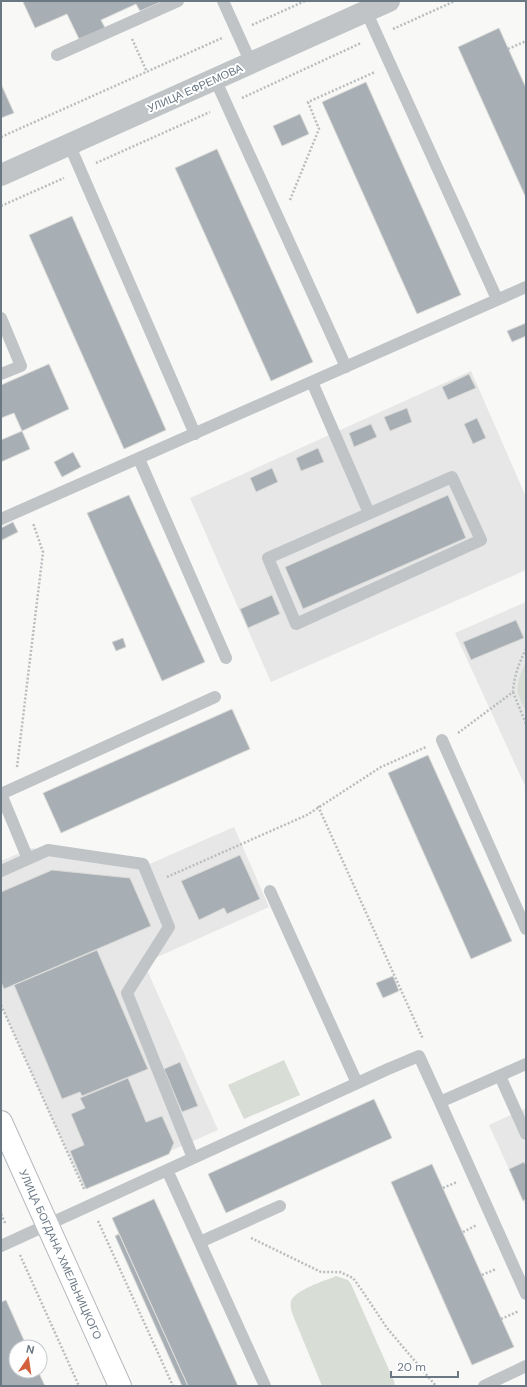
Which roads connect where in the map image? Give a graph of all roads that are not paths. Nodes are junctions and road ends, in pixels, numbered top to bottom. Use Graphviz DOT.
graph roads {
  1 [pos="178,1"];
  2 [pos="223,1"];
  3 [pos="389,1"];
  4 [pos="366,11"];
  5 [pos="57,56"];
  6 [pos="251,63"];
  7 [pos="215,79"];
  8 [pos="69,144"];
  9 [pos="1,175"];
  10 [pos="525,289"];
  11 [pos="498,300"];
  12 [pos="1,319"];
  13 [pos="346,367"];
  14 [pos="1,374"];
  15 [pos="312,382"];
  16 [pos="195,434"];
  17 [pos="139,459"];
  18 [pos="369,513"];
  19 [pos="1,519"];
  20 [pos="226,658"];
  21 [pos="216,697"];
  22 [pos="442,740"];
  23 [pos="1,794"];
  24 [pos="28,859"];
  25 [pos="1,871"];
  26 [pos="270,891"];
  27 [pos="526,929"];
  28 [pos="526,1064"];
  29 [pos="500,1076"];
  30 [pos="357,1083"];
  31 [pos="440,1102"];
  32 [pos="1,1122"];
  33 [pos="526,1134"];
  34 [pos="193,1158"];
  35 [pos="167,1170"];
  36 [pos="280,1206"];
  37 [pos="47,1225"];
  38 [pos="200,1242"];
  39 [pos="1,1246"];
  40 [pos="526,1294"];
  41 [pos="526,1366"];
  42 [pos="120,1386"];
  43 [pos="265,1386"];
  44 [pos="484,1386"];
  1 -- 5 [label="lane"];
  2 -- 6 [label="lane"];
  3 -- 4 [label="street, УЛИЦА ЕФРЕМОВА"];
  4 -- 6 [label="street, УЛИЦА ЕФРЕМОВА"];
  4 -- 11 [label="lane"];
  6 -- 7 [label="street, УЛИЦА ЕФРЕМОВА"];
  7 -- 8 [label="street, УЛИЦА ЕФРЕМОВА"];
  7 -- 13 [label="lane"];
  8 -- 9 [label="street, УЛИЦА ЕФРЕМОВА"];
  8 -- 16 [label="lane"];
  10 -- 11 [label="lane"];
  11 -- 13 [label="lane"];
  12 -- 14 [label="lane"];
  13 -- 15 [label="lane"];
  15 -- 16 [label="lane"];
  15 -- 18 [label="lane"];
  16 -- 17 [label="lane"];
  17 -- 19 [label="lane"];
  17 -- 20 [label="lane"];
  18 -- 18 [label="lane"];
  21 -- 23 [label="lane"];
  22 -- 27 [label="lane"];
  23 -- 24 [label="lane"];
  24 -- 25 [label="lane"];
  24 -- 34 [label="lane"];
  26 -- 30 [label="lane"];
  28 -- 29 [label="lane"];
  29 -- 31 [label="lane"];
  29 -- 33 [label="lane"];
  30 -- 31 [label="lane"];
  30 -- 34 [label="lane"];
  31 -- 40 [label="lane"];
  32 -- 37 [label="street, УЛИЦА БОГДАНА ХМЕЛЬНИЦКОГО"];
  34 -- 35 [label="lane"];
  35 -- 37 [label="lane"];
  35 -- 38 [label="lane"];
  36 -- 38 [label="lane"];
  37 -- 39 [label="lane"];
  37 -- 42 [label="street, УЛИЦА БОГДАНА ХМЕЛЬНИЦКОГО"];
  38 -- 43 [label="lane"];
  41 -- 44 [label="lane"];
}
